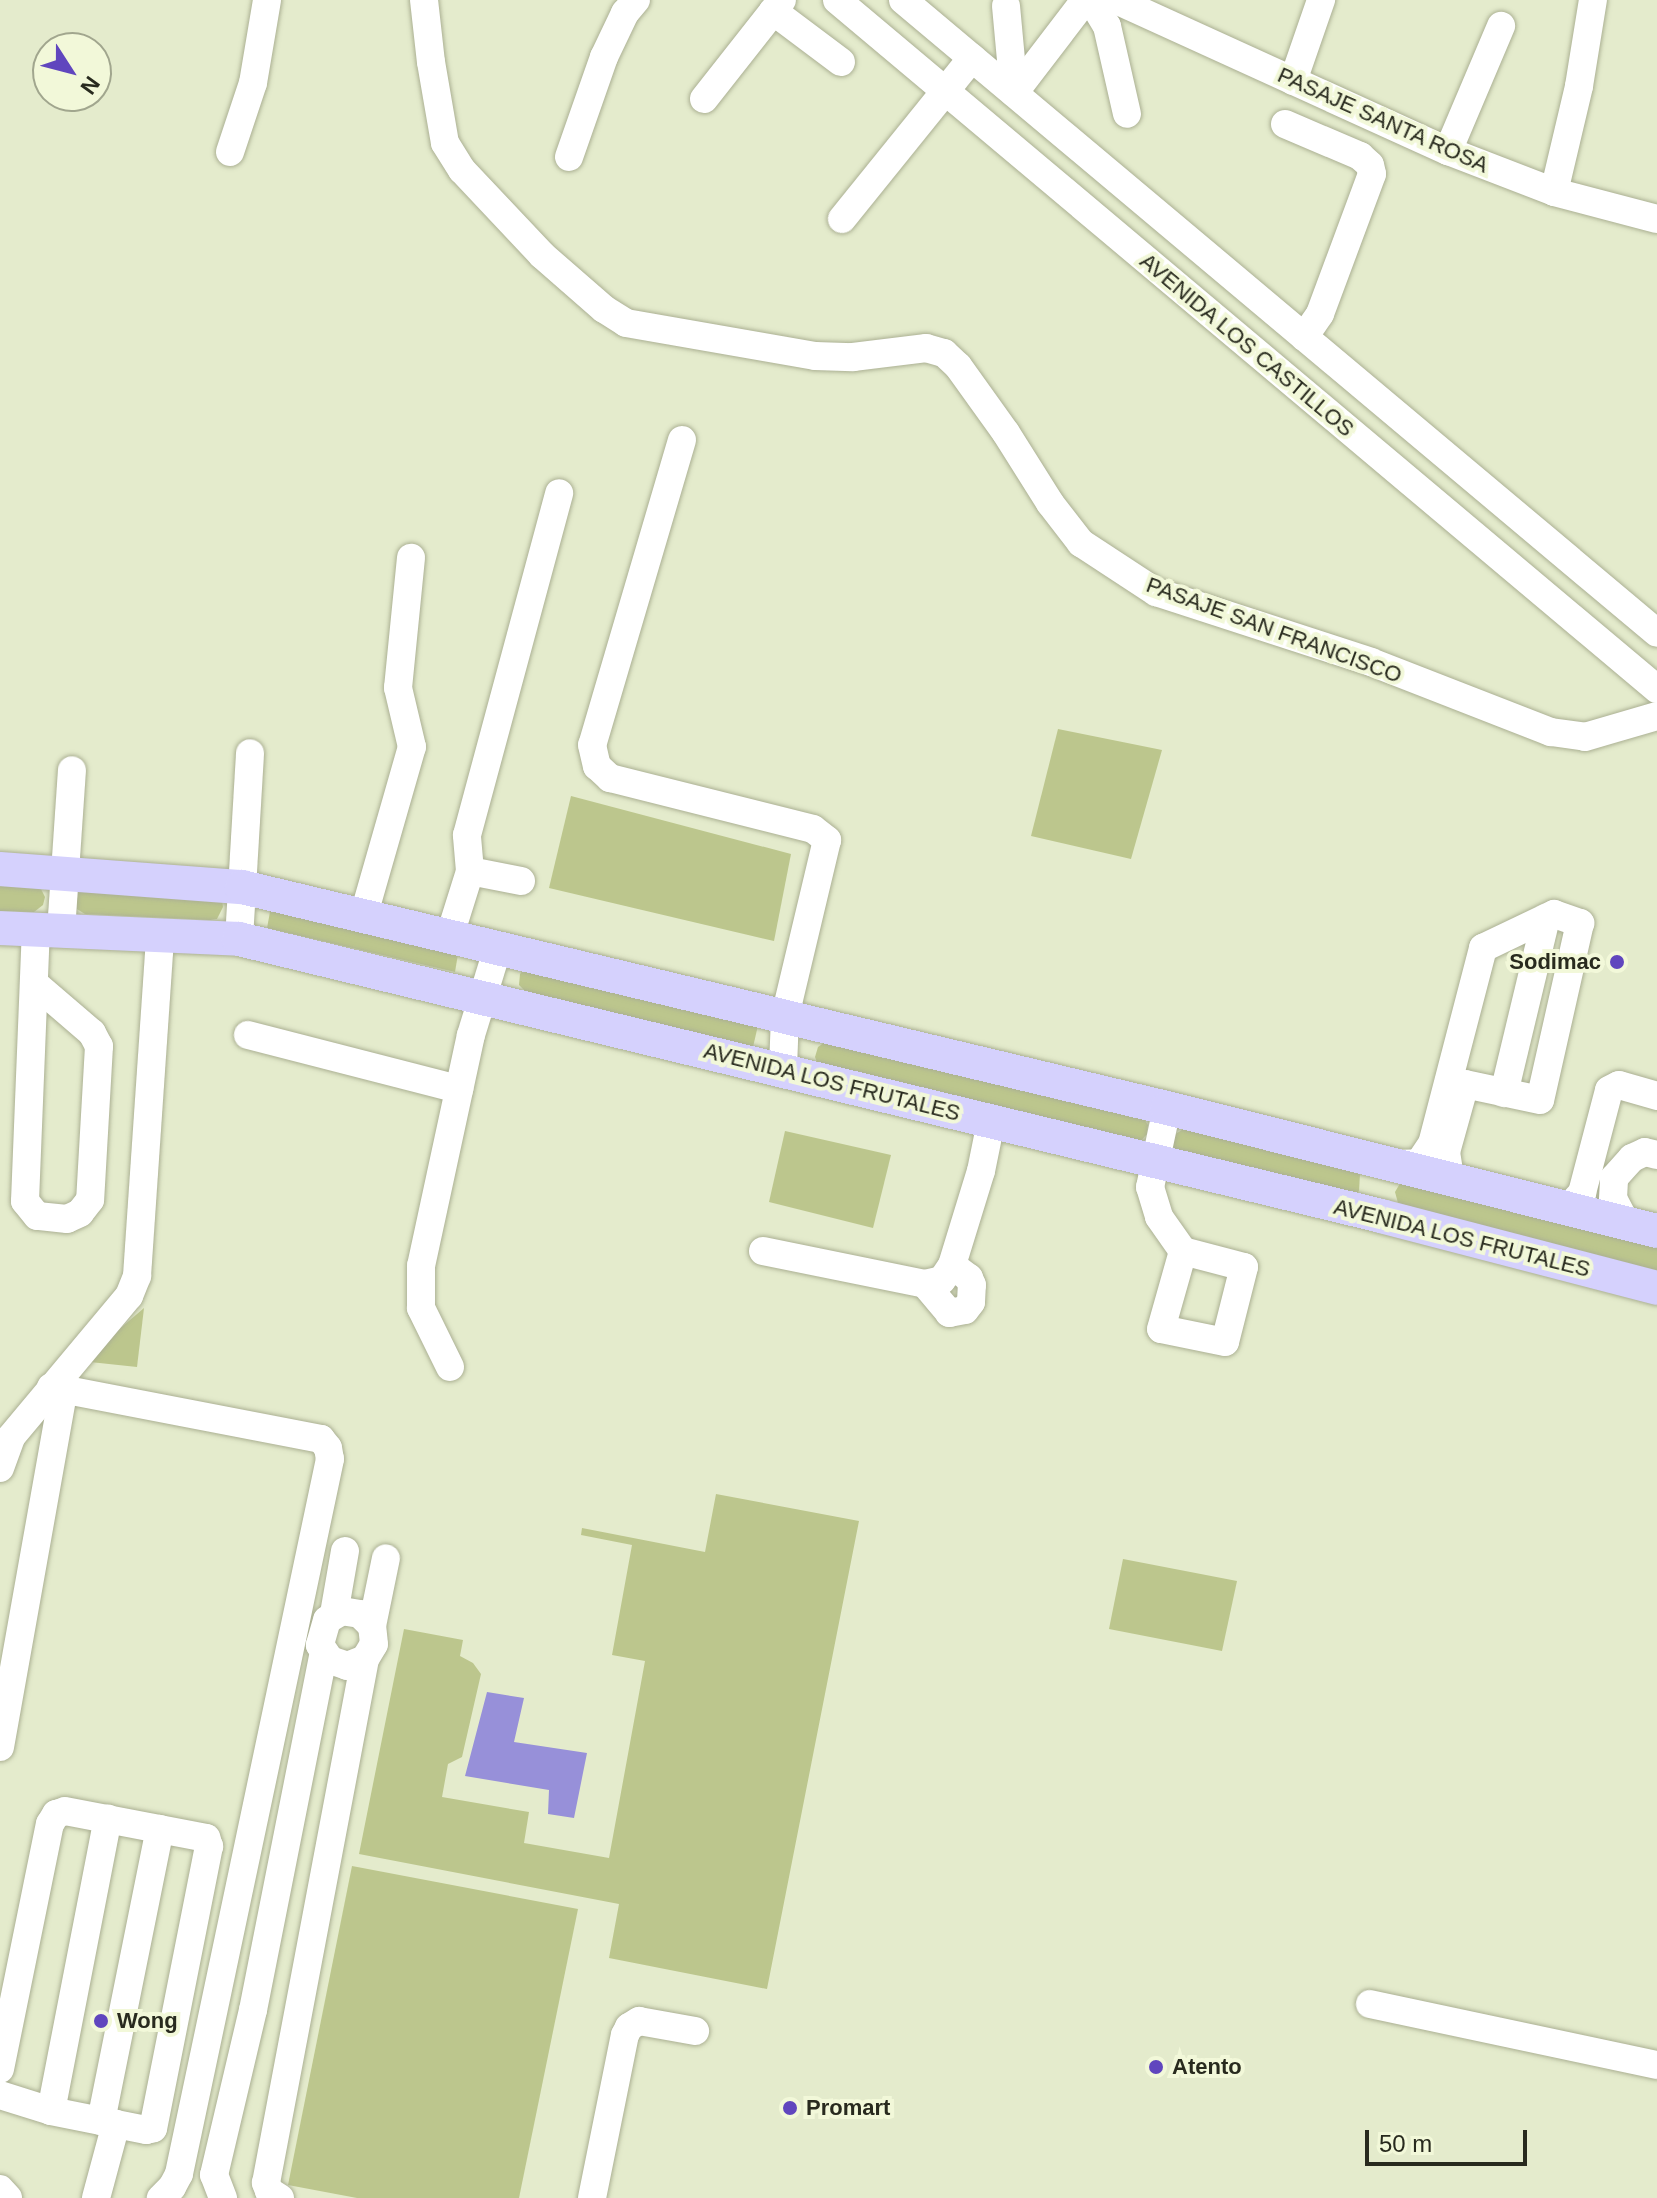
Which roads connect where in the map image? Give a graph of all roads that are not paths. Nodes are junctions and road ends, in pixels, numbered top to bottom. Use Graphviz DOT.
graph roads {
  1 [pos="267,0"];
  2 [pos="424,0"];
  3 [pos="636,0"];
  4 [pos="837,0"];
  5 [pos="903,0"];
  6 [pos="1116,0"];
  7 [pos="1321,0"];
  8 [pos="1593,0"];
  9 [pos="1084,1"];
  10 [pos="778,6"];
  11 [pos="1006,6"];
  12 [pos="1501,26"];
  13 [pos="972,58"];
  14 [pos="841,62"];
  15 [pos="1293,81"];
  16 [pos="944,91"];
  17 [pos="1014,93"];
  18 [pos="704,99"];
  19 [pos="1127,114"];
  20 [pos="1048,122"];
  21 [pos="1285,124"];
  22 [pos="1448,151"];
  23 [pos="230,152"];
  24 [pos="569,157"];
  25 [pos="1023,157"];
  26 [pos="1554,192"];
  27 [pos="842,219"];
  28 [pos="1657,219"];
  29 [pos="1271,309"];
  30 [pos="1304,337"];
  31 [pos="1243,341"];
  32 [pos="682,440"];
  33 [pos="559,493"];
  34 [pos="1497,499"];
  35 [pos="1470,533"];
  36 [pos="411,558"];
  37 [pos="1573,562"];
  38 [pos="1546,596"];
  39 [pos="1656,632"];
  40 [pos="1649,682"];
  41 [pos="1657,716"];
  42 [pos="250,753"];
  43 [pos="72,770"];
  44 [pos="0,869"];
  45 [pos="62,871"];
  46 [pos="470,871"];
  47 [pos="521,881"];
  48 [pos="242,887"];
  49 [pos="364,914"];
  50 [pos="0,928"];
  51 [pos="48,930"];
  52 [pos="160,935"];
  53 [pos="450,935"];
  54 [pos="239,939"];
  55 [pos="498,947"];
  56 [pos="35,984"];
  57 [pos="482,998"];
  58 [pos="785,1016"];
  59 [pos="248,1035"];
  60 [pos="783,1069"];
  61 [pos="459,1089"];
  62 [pos="1657,1096"];
  63 [pos="1167,1108"];
  64 [pos="991,1122"];
  65 [pos="1657,1155"];
  66 [pos="1153,1161"];
  67 [pos="1394,1164"];
  68 [pos="1458,1181"];
  69 [pos="1568,1208"];
  70 [pos="1381,1216"];
  71 [pos="1642,1227"];
  72 [pos="763,1251"];
  73 [pos="1183,1251"];
  74 [pos="952,1265"];
  75 [pos="925,1284"];
  76 [pos="1657,1288"];
  77 [pos="450,1367"];
  78 [pos="58,1388"];
  79 [pos="0,1468"];
  80 [pos="345,1551"];
  81 [pos="386,1558"];
  82 [pos="334,1614"];
  83 [pos="372,1626"];
  84 [pos="324,1653"];
  85 [pos="365,1659"];
  86 [pos="0,1747"];
  87 [pos="108,1819"];
  88 [pos="160,1829"];
  89 [pos="288,1834"];
  90 [pos="330,1841"];
  91 [pos="1370,2004"];
  92 [pos="253,2010"];
  93 [pos="297,2020"];
  94 [pos="695,2031"];
  95 [pos="1657,2065"];
  96 [pos="0,2069"];
  97 [pos="0,2095"];
  98 [pos="51,2111"];
  99 [pos="109,2122"];
  100 [pos="272,2196"];
  101 [pos="96,2198"];
  102 [pos="161,2198"];
  103 [pos="223,2198"];
  104 [pos="592,2198"];
  1 -- 23 [label="street"];
  2 -- 41 [label="street, PASAJE SAN FRANCISCO"];
  3 -- 24 [label="street"];
  4 -- 16 [label="street, AVENIDA LOS CASTILLOS"];
  5 -- 13 [label="street, AVENIDA LOS CASTILLOS"];
  6 -- 15 [label="street, PASAJE SANTA ROSA"];
  7 -- 15 [label="street"];
  8 -- 26 [label="street"];
  9 -- 17 [label="street"];
  9 -- 19 [label="street"];
  10 -- 14 [label="street"];
  10 -- 18 [label="street"];
  11 -- 17 [label="street"];
  12 -- 22 [label="street"];
  13 -- 16 [label="street"];
  13 -- 17 [label="street, AVENIDA LOS CASTILLOS"];
  15 -- 22 [label="street, PASAJE SANTA ROSA"];
  16 -- 25 [label="street, AVENIDA LOS CASTILLOS"];
  16 -- 27 [label="street"];
  17 -- 20 [label="street, AVENIDA LOS CASTILLOS"];
  20 -- 25 [label="street"];
  20 -- 29 [label="street, AVENIDA LOS CASTILLOS"];
  21 -- 30 [label="street"];
  22 -- 26 [label="street, PASAJE SANTA ROSA"];
  25 -- 31 [label="street, AVENIDA LOS CASTILLOS"];
  26 -- 28 [label="street, PASAJE SANTA ROSA"];
  29 -- 30 [label="street, AVENIDA LOS CASTILLOS"];
  29 -- 31 [label="street"];
  30 -- 34 [label="street, AVENIDA LOS CASTILLOS"];
  31 -- 35 [label="street, AVENIDA LOS CASTILLOS"];
  32 -- 58 [label="street"];
  33 -- 46 [label="street"];
  34 -- 35 [label="street"];
  34 -- 37 [label="street, AVENIDA LOS CASTILLOS"];
  35 -- 38 [label="street, AVENIDA LOS CASTILLOS"];
  36 -- 49 [label="street"];
  37 -- 38 [label="street"];
  37 -- 39 [label="street, AVENIDA LOS CASTILLOS"];
  38 -- 40 [label="street, AVENIDA LOS CASTILLOS"];
  39 -- 40 [label="street"];
  42 -- 48 [label="street"];
  43 -- 45 [label="street"];
  44 -- 45 [label="main road"];
  45 -- 48 [label="main road"];
  45 -- 51 [label="street"];
  46 -- 47 [label="street"];
  46 -- 53 [label="street"];
  48 -- 49 [label="main road"];
  48 -- 54 [label="street"];
  49 -- 53 [label="main road"];
  50 -- 51 [label="main road, AVENIDA LOS FRUTALES"];
  51 -- 52 [label="main road, AVENIDA LOS FRUTALES"];
  51 -- 56 [label="street"];
  52 -- 54 [label="main road, AVENIDA LOS FRUTALES"];
  52 -- 78 [label="street"];
  53 -- 55 [label="main road"];
  54 -- 57 [label="main road, AVENIDA LOS FRUTALES"];
  55 -- 57 [label="street"];
  55 -- 58 [label="main road"];
  56 -- 56 [label="street"];
  57 -- 60 [label="main road, AVENIDA LOS FRUTALES"];
  57 -- 61 [label="street"];
  58 -- 60 [label="street"];
  58 -- 63 [label="main road"];
  59 -- 61 [label="street"];
  60 -- 64 [label="main road, AVENIDA LOS FRUTALES"];
  61 -- 77 [label="street"];
  62 -- 69 [label="street"];
  63 -- 66 [label="street"];
  63 -- 67 [label="main road"];
  64 -- 66 [label="main road, AVENIDA LOS FRUTALES"];
  64 -- 74 [label="street"];
  65 -- 71 [label="street"];
  66 -- 70 [label="main road, AVENIDA LOS FRUTALES"];
  66 -- 73 [label="street"];
  67 -- 68 [label="main road"];
  67 -- 68 [label="street"];
  67 -- 70 [label="main road"];
  68 -- 69 [label="main road"];
  69 -- 71 [label="main road"];
  70 -- 76 [label="main road, AVENIDA LOS FRUTALES"];
  72 -- 75 [label="street"];
  74 -- 75 [label="street"];
  74 -- 75 [label="street"];
  78 -- 79 [label="street"];
  78 -- 86 [label="street"];
  78 -- 102 [label="street"];
  80 -- 82 [label="street"];
  81 -- 83 [label="street"];
  82 -- 83 [label="street"];
  82 -- 84 [label="street"];
  83 -- 85 [label="street"];
  84 -- 85 [label="street"];
  84 -- 89 [label="street"];
  85 -- 90 [label="street"];
  87 -- 88 [label="street"];
  87 -- 96 [label="street"];
  87 -- 98 [label="street"];
  88 -- 99 [label="street"];
  88 -- 99 [label="street"];
  89 -- 90 [label="street"];
  89 -- 92 [label="street"];
  90 -- 93 [label="street"];
  91 -- 95 [label="street"];
  92 -- 93 [label="street"];
  92 -- 103 [label="street"];
  93 -- 100 [label="street"];
  94 -- 104 [label="street"];
  97 -- 98 [label="street"];
  98 -- 99 [label="street"];
  99 -- 101 [label="street"];
}
